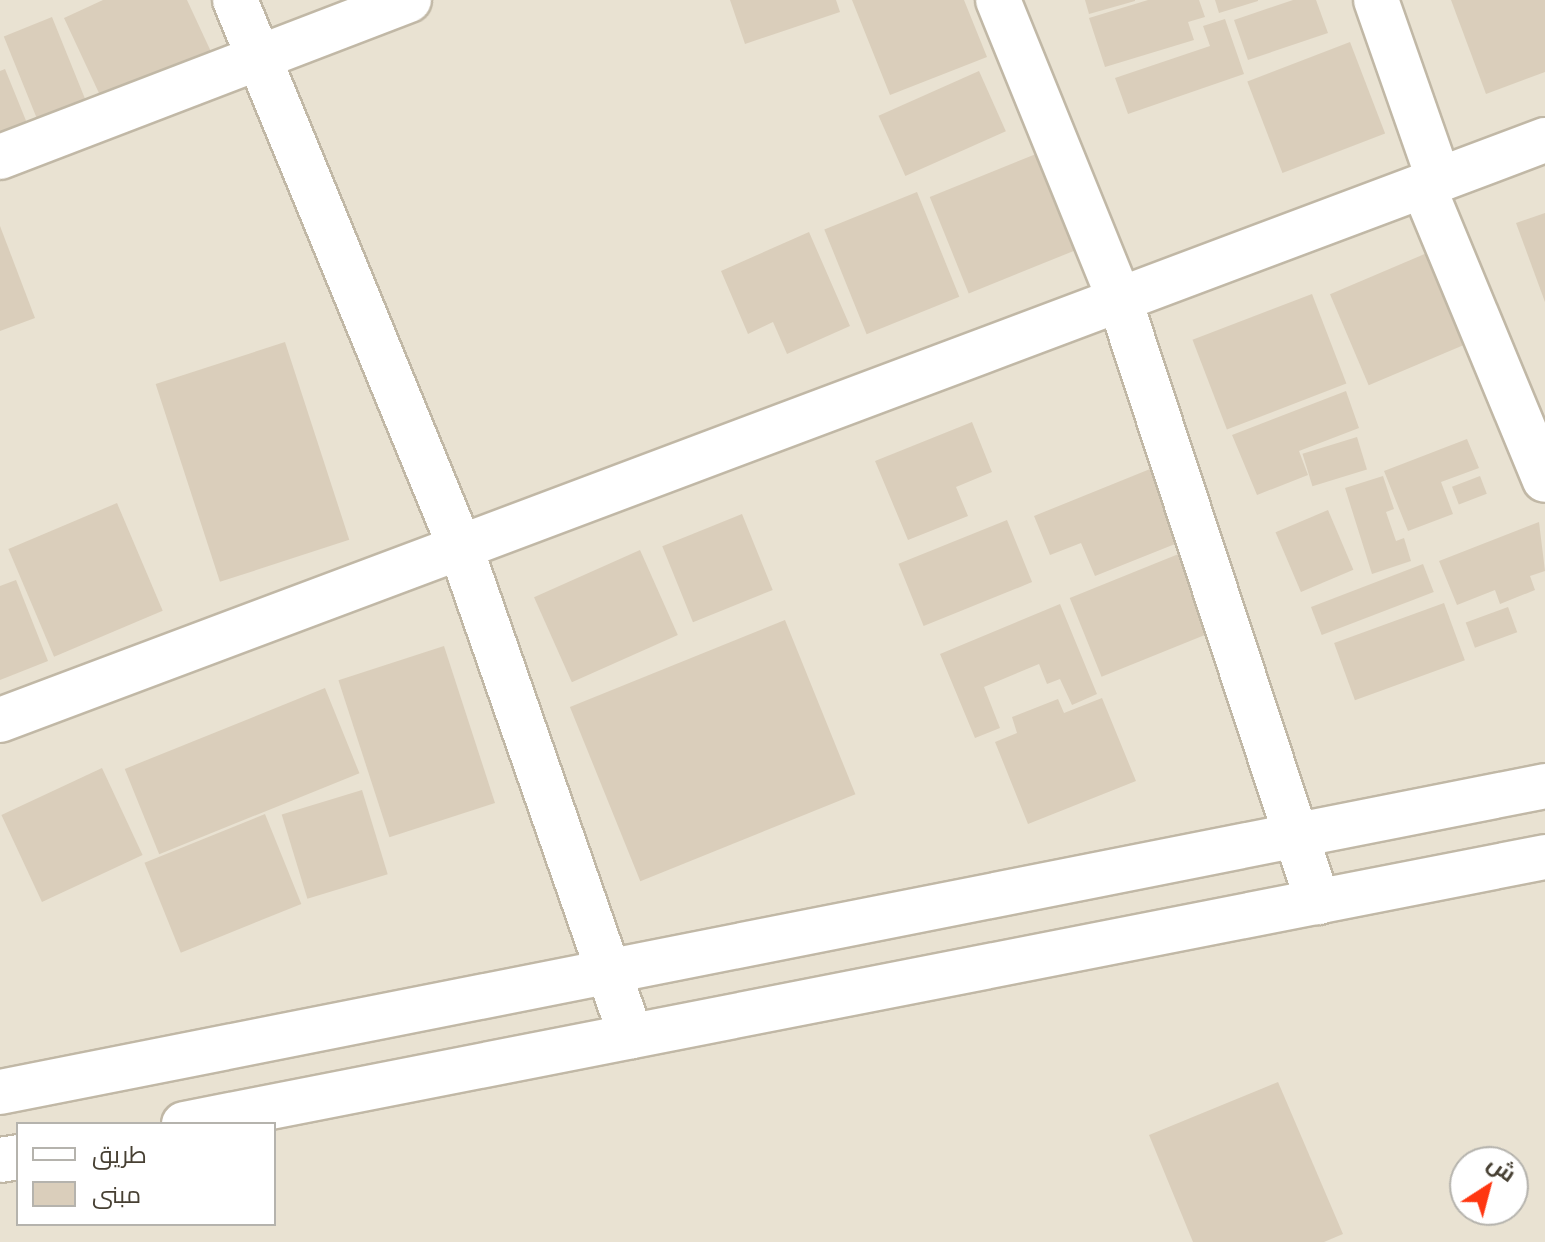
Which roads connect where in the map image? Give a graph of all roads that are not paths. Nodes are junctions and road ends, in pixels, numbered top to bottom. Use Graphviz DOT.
graph roads {
  1 [pos="235,0"];
  2 [pos="409,0"];
  3 [pos="998,0"];
  4 [pos="1376,0"];
  5 [pos="260,60"];
  6 [pos="1545,140"];
  7 [pos="0,157"];
  8 [pos="1431,183"];
  9 [pos="1120,301"];
  10 [pos="1545,480"];
  11 [pos="461,549"];
  12 [pos="0,720"];
  13 [pos="1545,786"];
  14 [pos="1299,833"];
  15 [pos="1545,857"];
  16 [pos="1318,902"];
  17 [pos="608,971"];
  18 [pos="631,1036"];
  19 [pos="0,1092"];
  20 [pos="194,1122"];
  1 -- 5 [label="street"];
  2 -- 5 [label="street"];
  3 -- 9 [label="street"];
  4 -- 8 [label="street"];
  5 -- 7 [label="street"];
  5 -- 11 [label="street"];
  6 -- 8 [label="street"];
  8 -- 9 [label="street"];
  8 -- 10 [label="street"];
  9 -- 11 [label="street"];
  9 -- 14 [label="street"];
  11 -- 12 [label="street"];
  11 -- 17 [label="street"];
  13 -- 14 [label="street"];
  14 -- 16 [label="street"];
  14 -- 17 [label="street"];
  15 -- 16 [label="street"];
  16 -- 18 [label="street"];
  17 -- 18 [label="street"];
  17 -- 19 [label="street"];
  18 -- 20 [label="street"];
}
